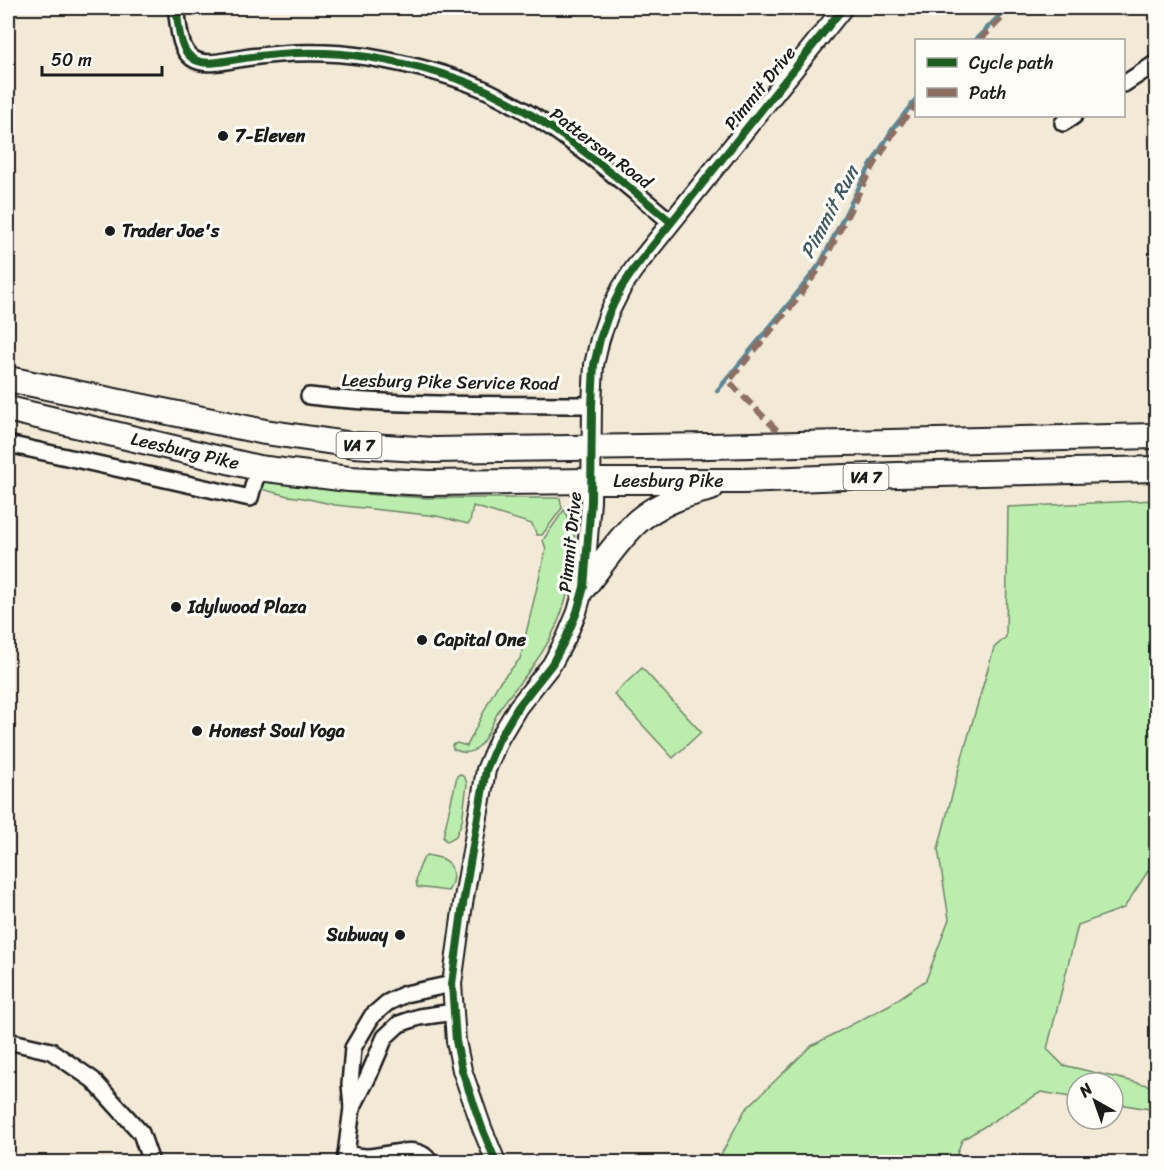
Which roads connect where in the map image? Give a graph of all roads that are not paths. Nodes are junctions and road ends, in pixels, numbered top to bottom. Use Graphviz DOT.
graph roads {
  1 [pos="176,8"];
  2 [pos="840,9"];
  3 [pos="1156,63"];
  4 [pos="1125,83"];
  5 [pos="672,222"];
  6 [pos="8,379"];
  7 [pos="309,396"];
  8 [pos="591,405"];
  9 [pos="8,409"];
  10 [pos="1156,436"];
  11 [pos="8,444"];
  12 [pos="591,447"];
  13 [pos="258,468"];
  14 [pos="1156,469"];
  15 [pos="591,481"];
  16 [pos="743,481"];
  17 [pos="584,587"];
  18 [pos="452,984"];
  19 [pos="454,1012"];
  20 [pos="8,1041"];
  21 [pos="352,1108"];
  22 [pos="346,1158"];
  23 [pos="151,1162"];
  24 [pos="430,1162"];
  25 [pos="496,1162"];
  1 -- 5 [label="street, Patterson Road"];
  2 -- 5 [label="street, Pimmit Drive"];
  3 -- 4 [label="street"];
  5 -- 8 [label="street, Pimmit Drive"];
  6 -- 12 [label="main road, Leesburg Pike / VA 7"];
  7 -- 8 [label="street, Leesburg Pike Service Road"];
  8 -- 12 [label="street, Pimmit Drive"];
  9 -- 13 [label="main road, Leesburg Pike / VA 7"];
  10 -- 12 [label="main road, Leesburg Pike / VA 7"];
  11 -- 13 [label="street"];
  12 -- 15 [label="street, Pimmit Drive"];
  13 -- 15 [label="main road, Leesburg Pike / VA 7"];
  14 -- 16 [label="main road, Leesburg Pike / VA 7"];
  15 -- 16 [label="main road, Leesburg Pike / VA 7"];
  15 -- 17 [label="street, Pimmit Drive"];
  16 -- 17 [label="main road"];
  17 -- 18 [label="street, Pimmit Drive"];
  18 -- 19 [label="street, Pimmit Drive"];
  18 -- 21 [label="street"];
  19 -- 21 [label="street"];
  19 -- 25 [label="street, Pimmit Drive"];
  20 -- 23 [label="street"];
  21 -- 22 [label="street"];
  22 -- 24 [label="street"];
}
